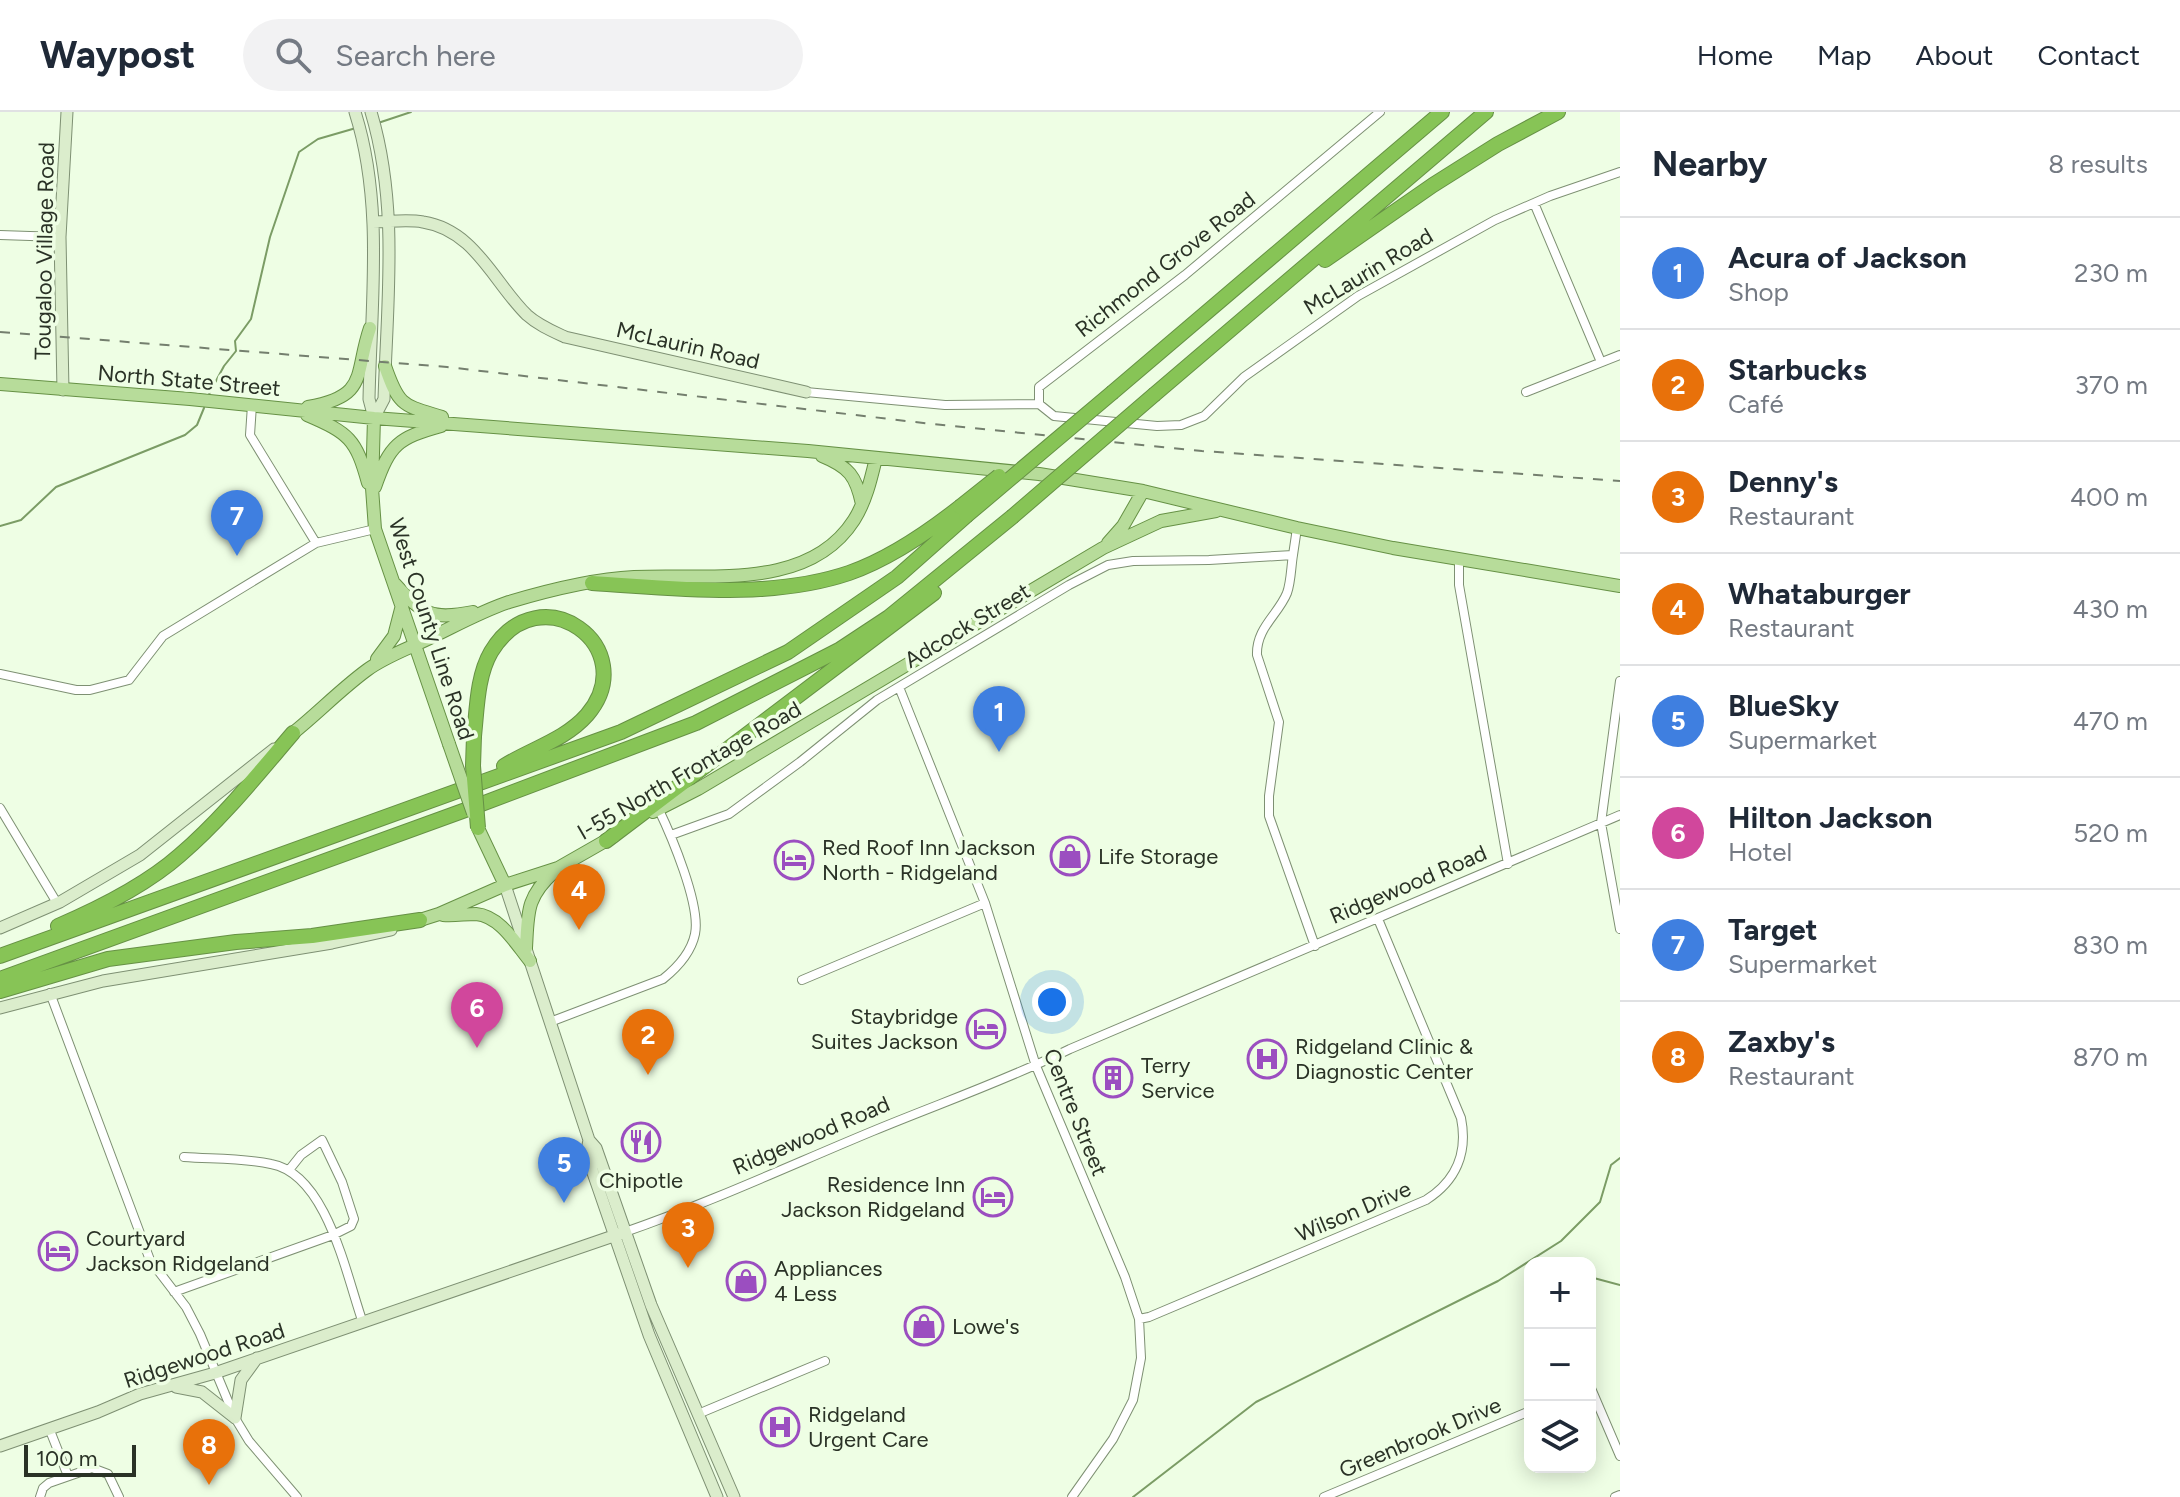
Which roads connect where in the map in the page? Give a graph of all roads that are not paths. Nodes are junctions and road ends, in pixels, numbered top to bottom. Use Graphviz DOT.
graph roads {
  1 [pos="67,112"];
  2 [pos="355,112"];
  3 [pos="371,112"];
  4 [pos="1380,112"];
  5 [pos="1442,112"];
  6 [pos="1486,112"];
  7 [pos="1558,112"];
  8 [pos="1620,172"];
  9 [pos="1534,203"];
  10 [pos="373,222"];
  11 [pos="390,222"];
  12 [pos="0,235"];
  13 [pos="60,237"];
  14 [pos="1271,296"];
  15 [pos="370,328"];
  16 [pos="1620,355"];
  17 [pos="1601,362"];
  18 [pos="385,366"];
  19 [pos="0,384"];
  20 [pos="63,390"];
  21 [pos="806,392"];
  22 [pos="1526,392"];
  23 [pos="1039,404"];
  24 [pos="252,405"];
  25 [pos="293,409"];
  26 [pos="374,418"];
  27 [pos="452,423"];
  28 [pos="808,451"];
  29 [pos="876,458"];
  30 [pos="1143,491"];
  31 [pos="372,496"];
  32 [pos="862,504"];
  33 [pos="1223,510"];
  34 [pos="963,511"];
  35 [pos="1008,520"];
  36 [pos="1297,528"];
  37 [pos="375,529"];
  38 [pos="316,543"];
  39 [pos="1103,548"];
  40 [pos="1293,555"];
  41 [pos="1459,559"];
  42 [pos="391,579"];
  43 [pos="592,583"];
  44 [pos="1620,586"];
  45 [pos="401,609"];
  46 [pos="488,609"];
  47 [pos="414,646"];
  48 [pos="367,670"];
  49 [pos="0,674"];
  50 [pos="1620,681"];
  51 [pos="899,687"];
  52 [pos="293,733"];
  53 [pos="480,781"];
  54 [pos="0,808"];
  55 [pos="658,808"];
  56 [pos="1620,815"];
  57 [pos="1601,823"];
  58 [pos="478,828"];
  59 [pos="671,835"];
  60 [pos="606,841"];
  61 [pos="1508,864"];
  62 [pos="558,868"];
  63 [pos="505,885"];
  64 [pos="57,903"];
  65 [pos="985,903"];
  66 [pos="439,914"];
  67 [pos="1378,919"];
  68 [pos="420,920"];
  69 [pos="0,928"];
  70 [pos="1620,929"];
  71 [pos="1315,946"];
  72 [pos="0,954"];
  73 [pos="528,954"];
  74 [pos="0,979"];
  75 [pos="802,980"];
  76 [pos="0,991"];
  77 [pos="50,993"];
  78 [pos="0,1008"];
  79 [pos="550,1022"];
  80 [pos="1036,1066"];
  81 [pos="184,1157"];
  82 [pos="289,1170"];
  83 [pos="620,1234"];
  84 [pos="333,1235"];
  85 [pos="174,1292"];
  86 [pos="1139,1319"];
  87 [pos="363,1323"];
  88 [pos="257,1358"];
  89 [pos="825,1361"];
  90 [pos="215,1373"];
  91 [pos="167,1387"];
  92 [pos="1596,1400"];
  93 [pos="698,1414"];
  94 [pos="1524,1414"];
  95 [pos="235,1418"];
  96 [pos="49,1428"];
  97 [pos="0,1446"];
  98 [pos="1620,1456"];
  99 [pos="68,1476"];
  100 [pos="40,1497"];
  101 [pos="119,1497"];
  102 [pos="297,1497"];
  103 [pos="717,1497"];
  104 [pos="734,1497"];
  105 [pos="1072,1497"];
  106 [pos="1324,1497"];
  1 -- 13 [label="street, Tougaloo Village Road"];
  2 -- 10 [label="street, West County Line Road"];
  3 -- 11 [label="street, West County Line Road"];
  4 -- 23 [label="street, Richmond Grove Road"];
  5 -- 34 [label="highway, bridge"];
  6 -- 14 [label="highway"];
  7 -- 14 [label="highway"];
  8 -- 9 [label="street, McLaurin Road"];
  9 -- 17 [label="street"];
  9 -- 23 [label="street, McLaurin Road"];
  10 -- 11 [label="street, McLaurin Road"];
  10 -- 15 [label="street, West County Line Road"];
  11 -- 18 [label="street, West County Line Road"];
  11 -- 21 [label="street, McLaurin Road"];
  12 -- 13 [label="street"];
  13 -- 20 [label="street, Tougaloo Village Road"];
  14 -- 35 [label="highway, bridge"];
  15 -- 25 [label="main road"];
  15 -- 26 [label="street, West County Line Road"];
  16 -- 17 [label="street"];
  17 -- 22 [label="street"];
  18 -- 26 [label="street, West County Line Road"];
  18 -- 27 [label="main road"];
  19 -- 20 [label="main road, North State Street"];
  20 -- 24 [label="main road, North State Street"];
  21 -- 23 [label="street, McLaurin Road"];
  24 -- 25 [label="main road, North State Street"];
  24 -- 38 [label="street"];
  25 -- 26 [label="main road, North State Street"];
  25 -- 31 [label="main road"];
  26 -- 27 [label="main road, North State Street"];
  26 -- 31 [label="main road, West County Line Road"];
  27 -- 28 [label="main road"];
  27 -- 31 [label="main road"];
  28 -- 29 [label="main road"];
  28 -- 32 [label="main road"];
  29 -- 30 [label="main road"];
  29 -- 32 [label="main road"];
  30 -- 33 [label="main road"];
  30 -- 39 [label="main road"];
  31 -- 37 [label="main road, West County Line Road"];
  32 -- 43 [label="main road"];
  33 -- 36 [label="main road"];
  33 -- 39 [label="main road, I-55 North Frontage Road"];
  34 -- 43 [label="highway"];
  34 -- 53 [label="highway"];
  35 -- 60 [label="highway"];
  35 -- 74 [label="highway"];
  36 -- 40 [label="street"];
  36 -- 41 [label="main road"];
  37 -- 38 [label="street"];
  37 -- 42 [label="main road, West County Line Road"];
  38 -- 49 [label="street"];
  39 -- 55 [label="main road, I-55 North Frontage Road"];
  40 -- 51 [label="street, Adcock Street"];
  40 -- 71 [label="street"];
  41 -- 44 [label="main road"];
  41 -- 61 [label="street"];
  42 -- 45 [label="main road, West County Line Road"];
  42 -- 46 [label="main road"];
  43 -- 46 [label="main road"];
  45 -- 47 [label="main road, West County Line Road"];
  45 -- 48 [label="main road"];
  46 -- 47 [label="main road"];
  47 -- 48 [label="main road"];
  47 -- 58 [label="main road, West County Line Road, bridge"];
  48 -- 52 [label="main road"];
  50 -- 57 [label="street"];
  51 -- 59 [label="street, Adcock Street"];
  51 -- 65 [label="street, Centre Street"];
  52 -- 64 [label="street"];
  52 -- 72 [label="highway"];
  53 -- 58 [label="highway, bridge"];
  53 -- 72 [label="highway"];
  54 -- 64 [label="street"];
  55 -- 59 [label="street"];
  55 -- 60 [label="main road, I-55 North Frontage Road"];
  56 -- 57 [label="street, Ridgewood Road"];
  57 -- 61 [label="street, Ridgewood Road"];
  57 -- 70 [label="street"];
  58 -- 63 [label="main road, West County Line Road"];
  59 -- 79 [label="street"];
  60 -- 62 [label="main road, I-55 North Frontage Road"];
  61 -- 67 [label="street, Ridgewood Road"];
  62 -- 63 [label="main road, I-55 North Frontage Road"];
  62 -- 73 [label="main road"];
  63 -- 66 [label="main road, I-55 North Frontage Road"];
  63 -- 73 [label="street"];
  64 -- 69 [label="street"];
  65 -- 75 [label="street"];
  65 -- 80 [label="street, Centre Street"];
  66 -- 68 [label="main road, I-55 North Frontage Road"];
  66 -- 73 [label="main road"];
  67 -- 71 [label="street, Ridgewood Road"];
  67 -- 86 [label="street, Wilson Drive"];
  68 -- 76 [label="highway"];
  68 -- 77 [label="street, I-55 North Frontage Road"];
  71 -- 80 [label="street, Ridgewood Road"];
  73 -- 79 [label="street"];
  77 -- 78 [label="street, I-55 North Frontage Road"];
  77 -- 85 [label="street"];
  79 -- 83 [label="street"];
  80 -- 83 [label="street, Ridgewood Road"];
  80 -- 86 [label="street, Centre Street"];
  81 -- 82 [label="street"];
  82 -- 84 [label="street"];
  82 -- 84 [label="street"];
  83 -- 87 [label="street, Ridgewood Road"];
  83 -- 93 [label="street"];
  83 -- 103 [label="street"];
  84 -- 85 [label="street"];
  84 -- 87 [label="street"];
  85 -- 90 [label="street"];
  86 -- 105 [label="street, Centre Street"];
  87 -- 88 [label="street, Ridgewood Road"];
  88 -- 90 [label="street, Ridgewood Road"];
  88 -- 95 [label="street"];
  89 -- 93 [label="street"];
  90 -- 91 [label="street, Ridgewood Road"];
  90 -- 95 [label="street"];
  91 -- 95 [label="street"];
  91 -- 96 [label="street, Ridgewood Road"];
  92 -- 98 [label="street"];
  93 -- 104 [label="street"];
  94 -- 106 [label="street, Greenbrook Drive"];
  95 -- 102 [label="street"];
  96 -- 97 [label="street, Ridgewood Road"];
  96 -- 99 [label="street"];
  99 -- 100 [label="street"];
  99 -- 101 [label="street"];
}
